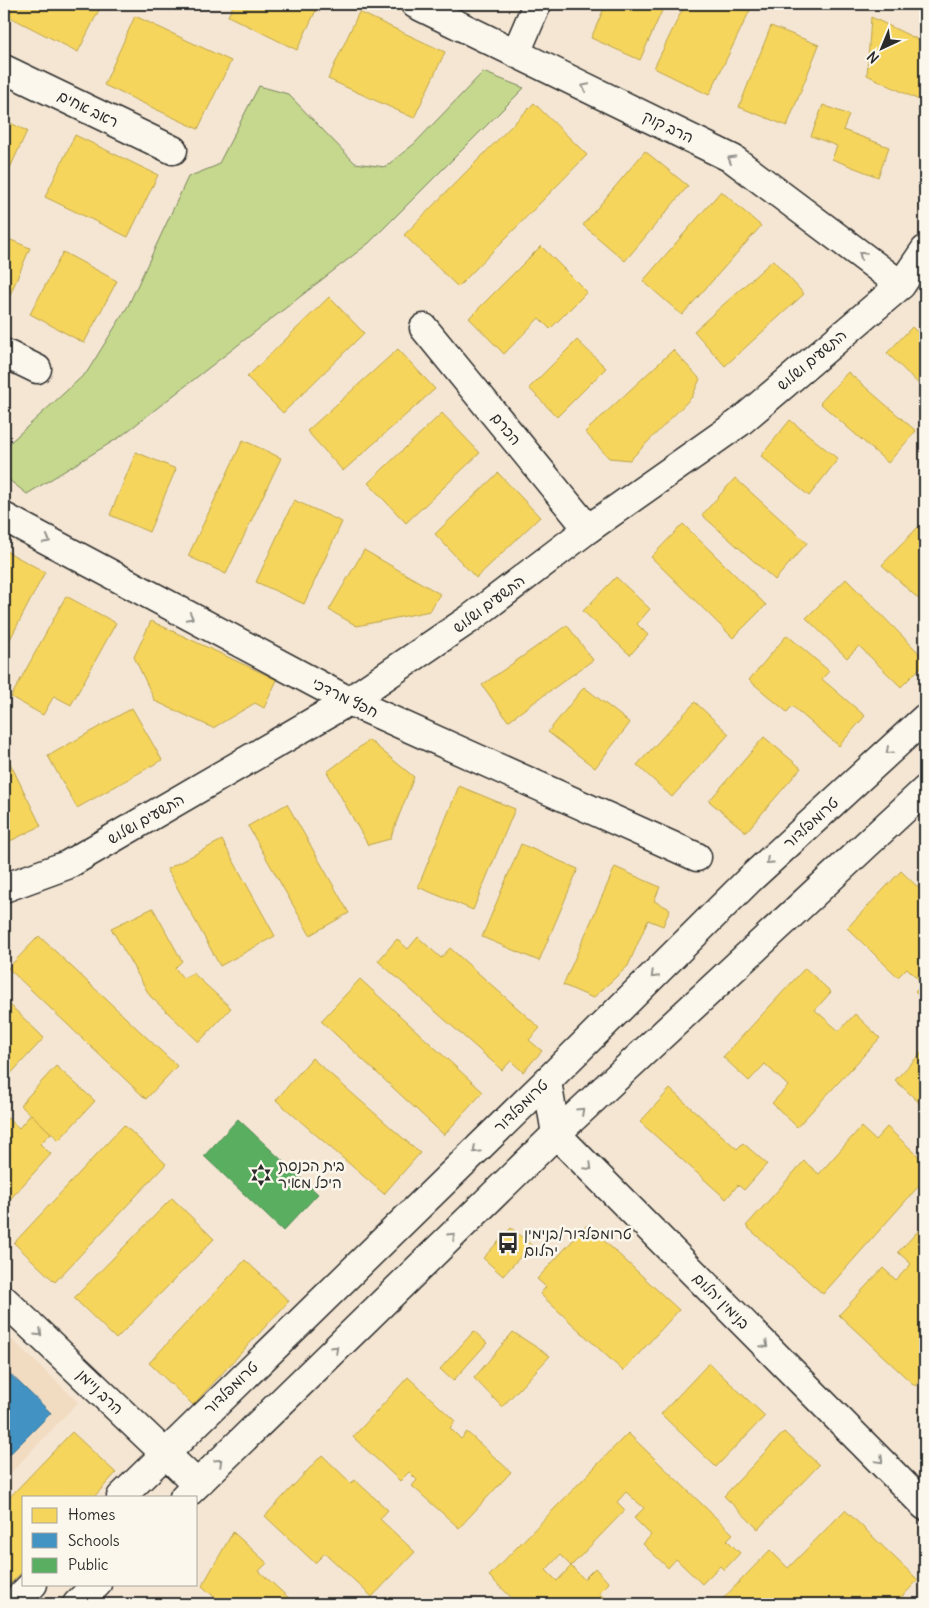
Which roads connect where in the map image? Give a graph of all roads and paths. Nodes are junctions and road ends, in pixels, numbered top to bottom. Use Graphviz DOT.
graph roads {
  1 [pos="415,4"];
  2 [pos="537,4"];
  3 [pos="516,53"];
  4 [pos="4,69"];
  5 [pos="173,150"];
  6 [pos="925,250"];
  7 [pos="901,284"];
  8 [pos="424,328"];
  9 [pos="4,353"];
  10 [pos="37,369"];
  11 [pos="4,517"];
  12 [pos="588,529"];
  13 [pos="349,701"];
  14 [pos="925,718"];
  15 [pos="925,790"];
  16 [pos="697,857"];
  17 [pos="4,888"];
  18 [pos="547,1080"];
  19 [pos="556,1134"];
  20 [pos="4,1300"];
  21 [pos="164,1454"];
  22 [pos="190,1490"];
  23 [pos="122,1496"];
  24 [pos="925,1506"];
  25 [pos="31,1586"];
  26 [pos="95,1586"];
  27 [pos="13,1604"];
  28 [pos="77,1604"];
  1 -- 3 [label="street, הרב קוק"];
  2 -- 3 [label="street"];
  7 -- 3 [label="street, הרב קוק, one-way"];
  4 -- 5 [label="street, ראב אחים"];
  6 -- 7 [label="street, התשעים ושלוש"];
  7 -- 12 [label="street, התשעים ושלוש"];
  8 -- 12 [label="street, הכרם"];
  9 -- 10 [label="street"];
  11 -- 13 [label="street, חפץ מרדכי, one-way"];
  12 -- 13 [label="street, התשעים ושלוש"];
  13 -- 16 [label="street, חפץ מרדכי"];
  13 -- 17 [label="street, התשעים ושלוש"];
  14 -- 18 [label="street, טרומפלדור, one-way"];
  19 -- 15 [label="street, one-way"];
  18 -- 19 [label="street"];
  18 -- 21 [label="street, טרומפלדור, one-way"];
  22 -- 19 [label="street, one-way"];
  19 -- 24 [label="street, בנימין יהלום, one-way"];
  20 -- 21 [label="street, הרב ניימן, one-way"];
  21 -- 22 [label="street, הרב ניימן"];
  21 -- 23 [label="street, טרומפלדור"];
  25 -- 27 [label="street"];
  26 -- 28 [label="street"];
}
